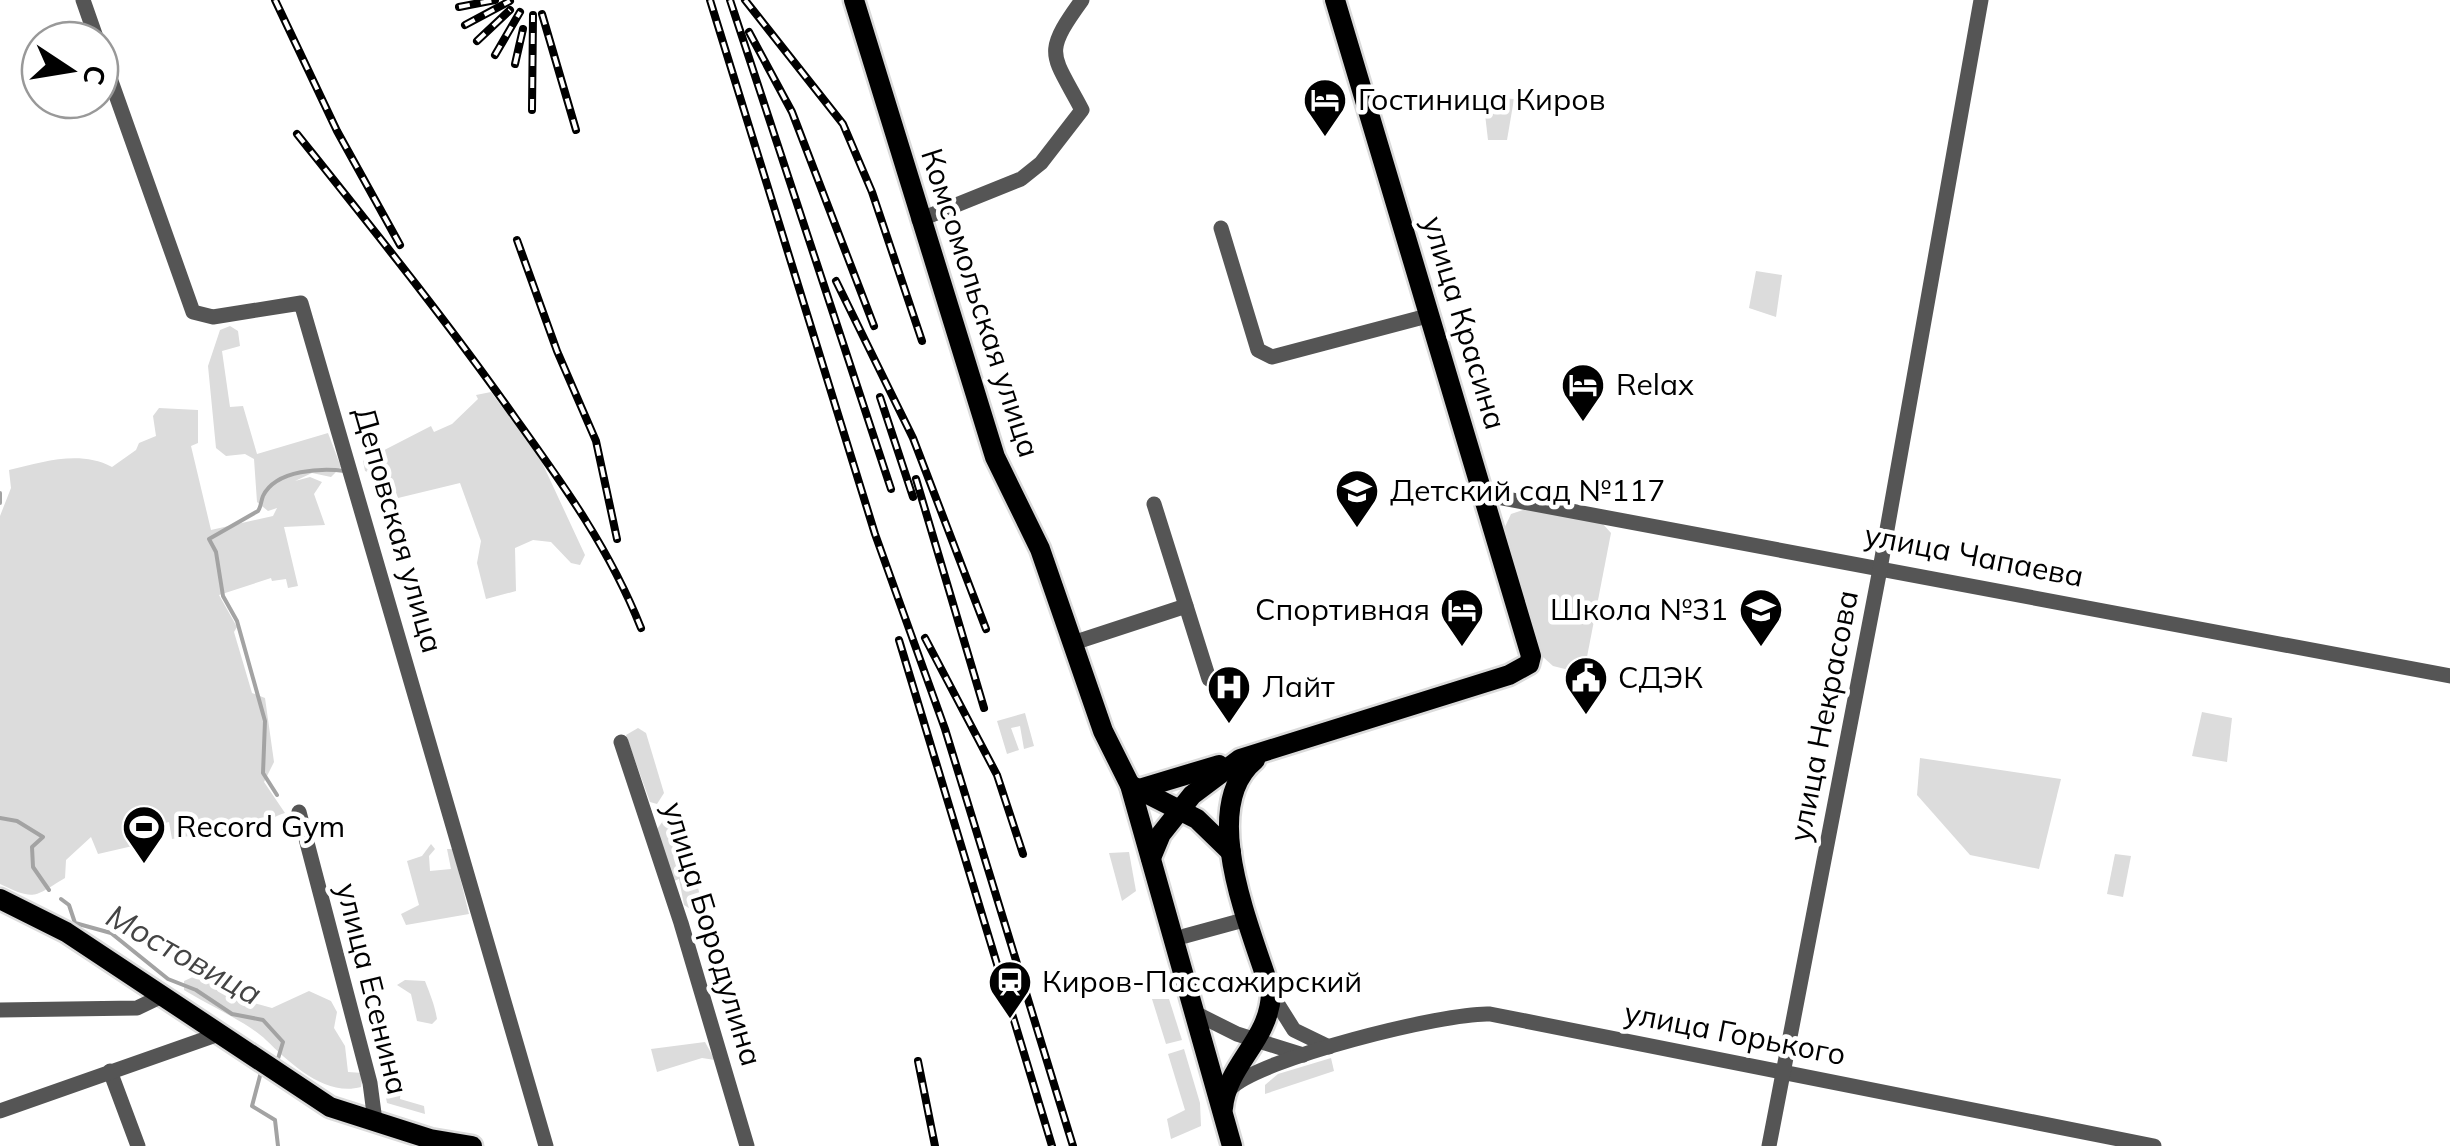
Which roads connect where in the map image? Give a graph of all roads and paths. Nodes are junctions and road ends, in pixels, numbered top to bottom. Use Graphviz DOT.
graph roads {
  1 [pos="854,0"];
  2 [pos="1082,0"];
  3 [pos="1335,0"];
  4 [pos="1981,0"];
  5 [pos="120,106"];
  6 [pos="918,220"];
  7 [pos="1221,228"];
  8 [pos="1430,315"];
  9 [pos="1486,496"];
  10 [pos="1154,504"];
  11 [pos="1880,569"];
  12 [pos="1186,606"];
  13 [pos="1073,643"];
  14 [pos="2450,676"];
  15 [pos="1208,679"];
  16 [pos="622,742"];
  17 [pos="1272,747"];
  18 [pos="1240,759"];
  19 [pos="1135,787"];
  20 [pos="1180,808"];
  21 [pos="300,812"];
  22 [pos="1231,852"];
  23 [pos="1152,858"];
  24 [pos="0,899"];
  25 [pos="1240,921"];
  26 [pos="1186,936"];
  27 [pos="1271,993"];
  28 [pos="162,996"];
  29 [pos="0,1010"];
  30 [pos="1195,1013"];
  31 [pos="219,1034"];
  32 [pos="1258,1042"];
  33 [pos="1333,1048"];
  34 [pos="1306,1056"];
  35 [pos="110,1071"];
  36 [pos="1784,1072"];
  37 [pos="1223,1108"];
  38 [pos="0,1111"];
  39 [pos="375,1121"];
  40 [pos="138,1146"];
  41 [pos="472,1146"];
  42 [pos="546,1146"];
  43 [pos="747,1146"];
  44 [pos="1232,1146"];
  45 [pos="1769,1146"];
  46 [pos="2154,1146"];
  1 -- 6 [label="main road, Комсомольская улица"];
  2 -- 6 [label="street"];
  3 -- 8 [label="main road, улица Красина"];
  4 -- 11 [label="street, улица Некрасова"];
  5 -- 42 [label="street, Деповская улица"];
  6 -- 13 [label="main road, Комсомольская улица"];
  7 -- 8 [label="street"];
  8 -- 9 [label="main road, улица Красина"];
  9 -- 11 [label="street, улица Чапаева"];
  9 -- 17 [label="main road, улица Красина"];
  10 -- 12 [label="street"];
  11 -- 14 [label="street, улица Чапаева"];
  11 -- 36 [label="street, улица Некрасова"];
  12 -- 13 [label="street"];
  12 -- 15 [label="street"];
  13 -- 19 [label="main road, Комсомольская улица"];
  16 -- 43 [label="street, улица Бородулина"];
  17 -- 18 [label="main road"];
  17 -- 22 [label="main road"];
  18 -- 19 [label="main road"];
  18 -- 20 [label="main road"];
  19 -- 20 [label="main road"];
  19 -- 23 [label="main road, Комсомольская улица"];
  20 -- 22 [label="main road"];
  20 -- 23 [label="main road"];
  21 -- 39 [label="street, улица Есенина"];
  22 -- 27 [label="main road"];
  23 -- 30 [label="main road, Комсомольская улица"];
  24 -- 28 [label="main road"];
  25 -- 26 [label="street"];
  27 -- 32 [label="main road"];
  27 -- 33 [label="street"];
  28 -- 29 [label="street"];
  28 -- 31 [label="main road"];
  30 -- 32 [label="street"];
  30 -- 37 [label="main road, Комсомольская улица"];
  31 -- 35 [label="street"];
  31 -- 39 [label="main road"];
  32 -- 34 [label="street"];
  32 -- 37 [label="main road"];
  33 -- 34 [label="street, улица Горького"];
  33 -- 36 [label="street, улица Горького"];
  34 -- 37 [label="street, улица Горького"];
  35 -- 38 [label="street"];
  35 -- 40 [label="street"];
  36 -- 45 [label="street, улица Некрасова"];
  36 -- 46 [label="street, улица Горького"];
  37 -- 44 [label="main road, Комсомольская улица"];
  39 -- 41 [label="main road"];
}
